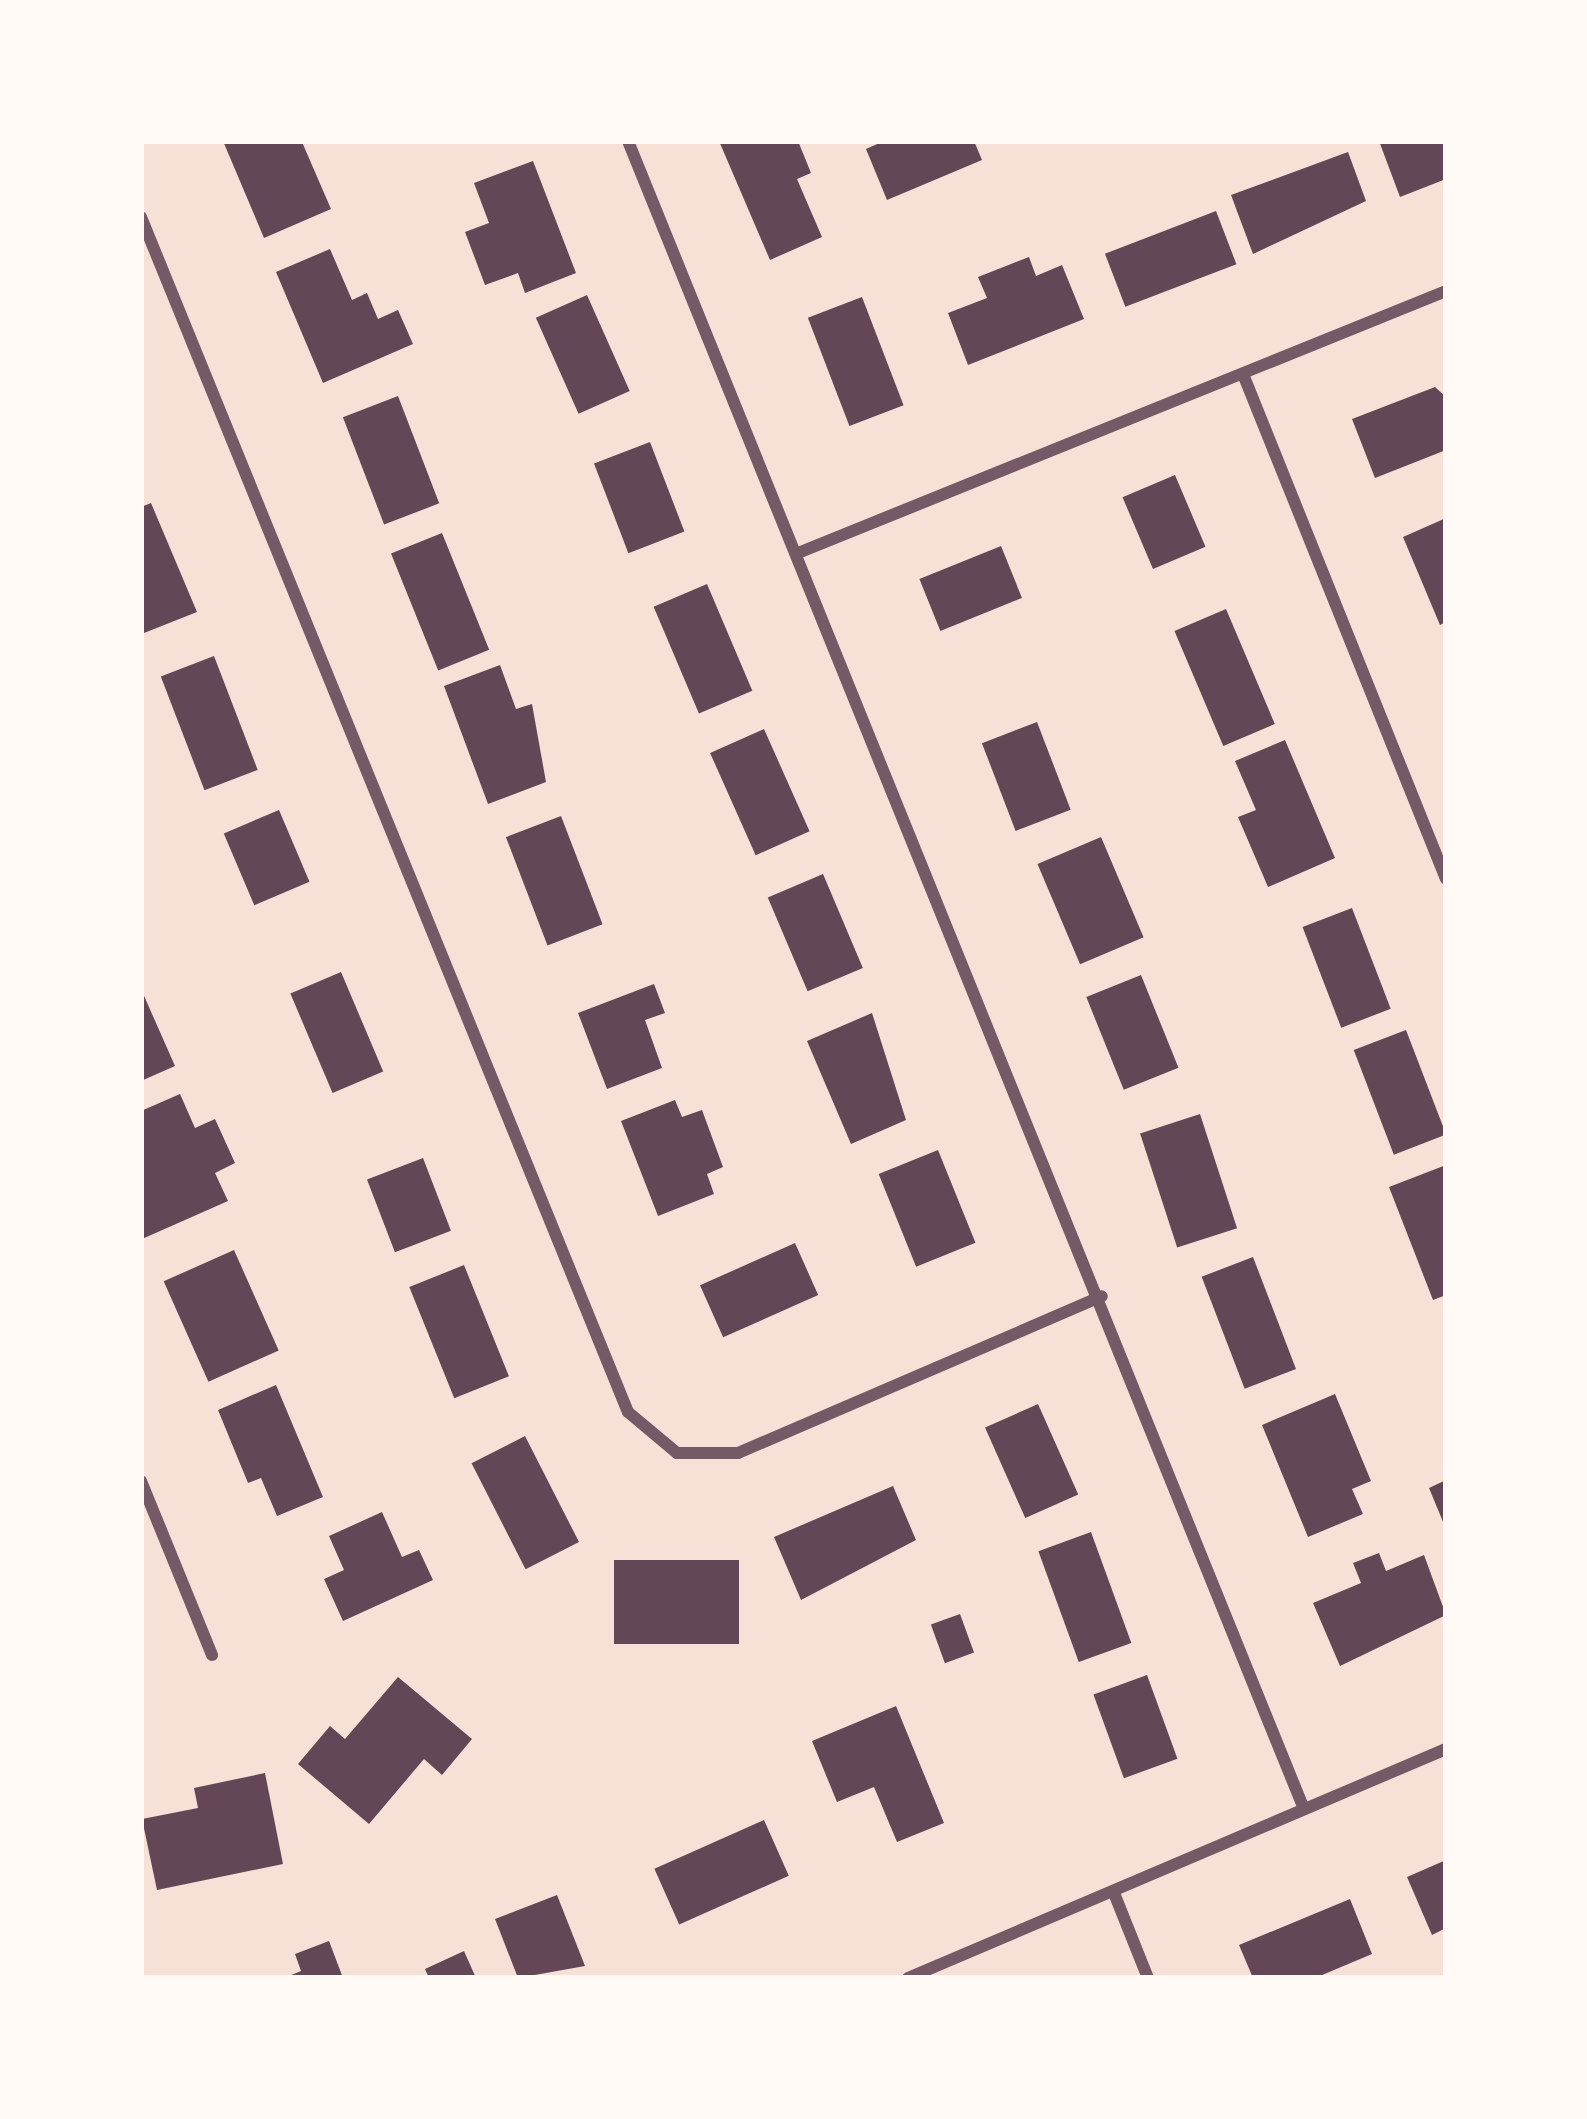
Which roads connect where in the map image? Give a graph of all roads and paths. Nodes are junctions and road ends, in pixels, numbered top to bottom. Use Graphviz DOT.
graph roads {
  1 [pos="628,141"];
  2 [pos="141,217"];
  3 [pos="1446,291"];
  4 [pos="1243,374"];
  5 [pos="798,554"];
  6 [pos="1446,879"];
  7 [pos="1102,1296"];
  8 [pos="141,1481"];
  9 [pos="212,1655"];
  10 [pos="1446,1749"];
  11 [pos="1303,1807"];
  12 [pos="1114,1893"];
  13 [pos="908,1978"];
  14 [pos="1148,1978"];
  1 -- 5 [label="street"];
  2 -- 7 [label="street"];
  3 -- 4 [label="street"];
  4 -- 5 [label="street"];
  4 -- 6 [label="street"];
  5 -- 7 [label="street"];
  7 -- 11 [label="street"];
  8 -- 9 [label="street"];
  10 -- 11 [label="street"];
  11 -- 12 [label="street"];
  12 -- 13 [label="street"];
  12 -- 14 [label="street"];
}
